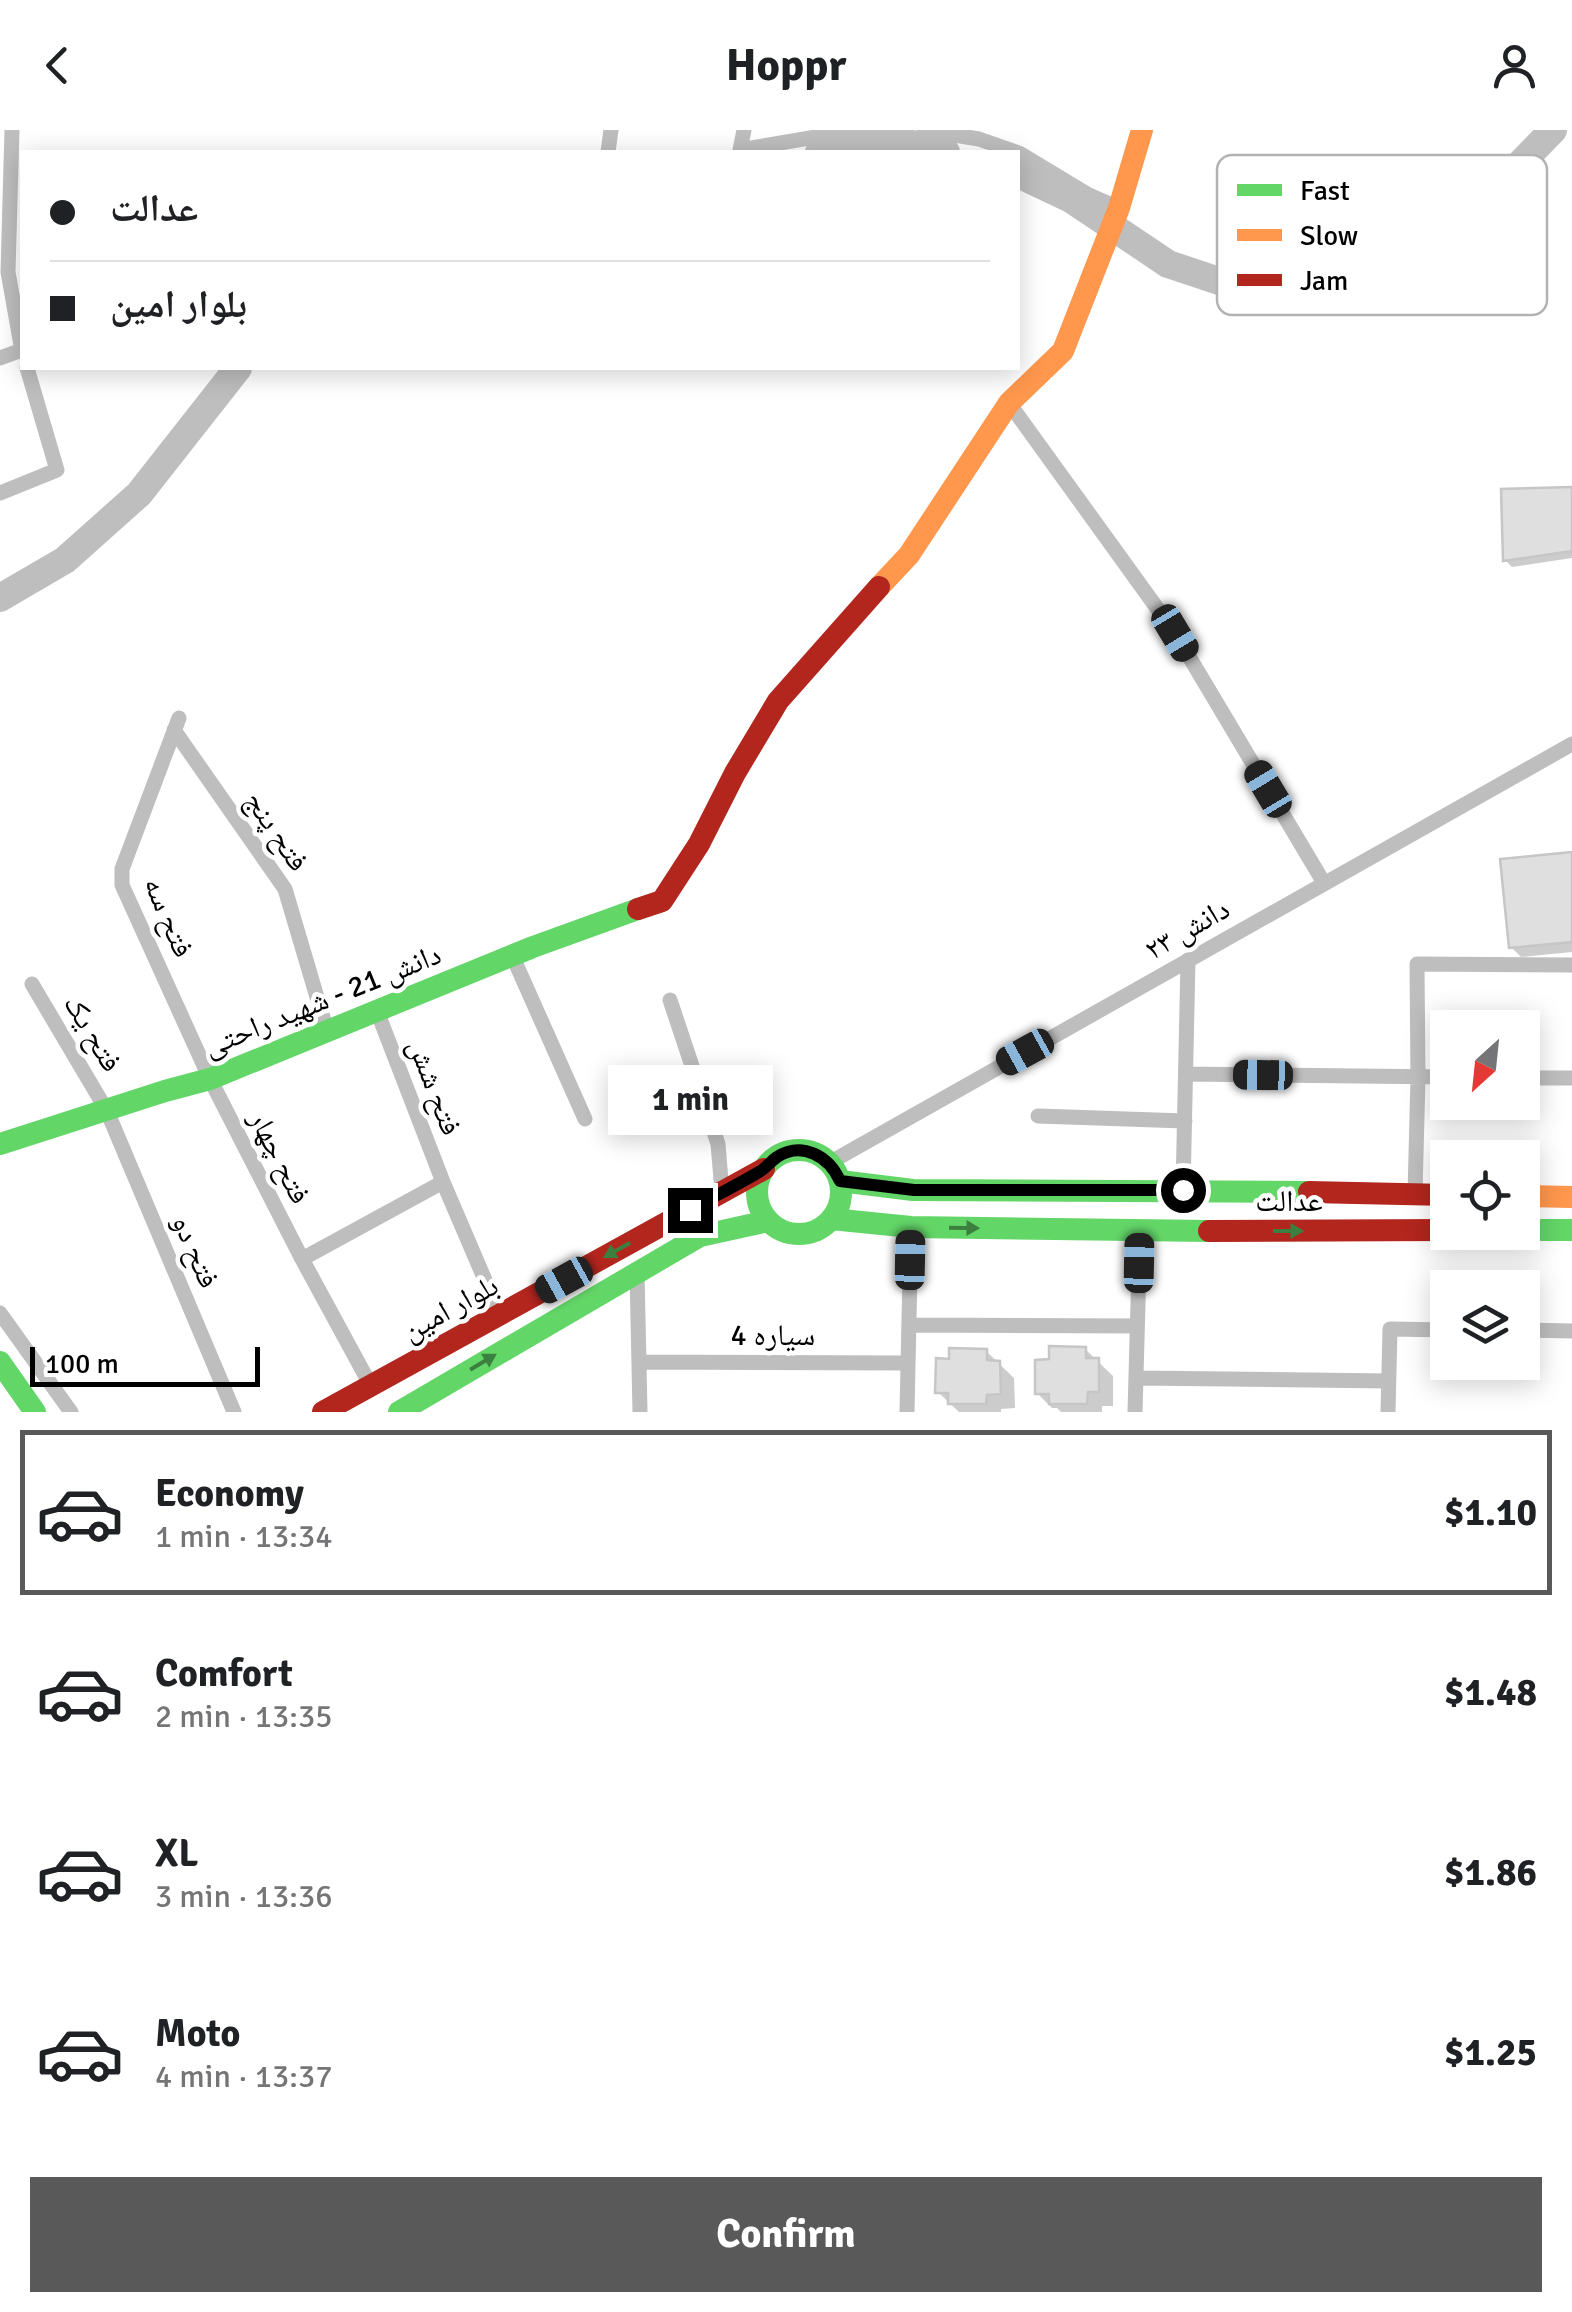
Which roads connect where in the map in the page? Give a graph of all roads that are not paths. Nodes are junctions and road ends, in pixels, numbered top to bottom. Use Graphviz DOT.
graph roads {
  1 [pos="12,130"];
  2 [pos="744,130"];
  3 [pos="856,130"];
  4 [pos="924,130"];
  5 [pos="1142,130"];
  6 [pos="740,150"];
  7 [pos="1010,150"];
  8 [pos="1020,154"];
  9 [pos="5,181"];
  10 [pos="1118,208"];
  11 [pos="4,272"];
  12 [pos="20,341"];
  13 [pos="28,370"];
  14 [pos="1010,403"];
  15 [pos="0,493"];
  16 [pos="177,724"];
  17 [pos="1572,744"];
  18 [pos="1324,883"];
  19 [pos="512,956"];
  20 [pos="1188,960"];
  21 [pos="1572,965"];
  22 [pos="32,984"];
  23 [pos="670,1000"];
  24 [pos="377,1011"];
  25 [pos="327,1031"];
  26 [pos="1186,1074"];
  27 [pos="1418,1077"];
  28 [pos="1430,1077"];
  29 [pos="1540,1078"];
  30 [pos="1572,1078"];
  31 [pos="210,1079"];
  32 [pos="107,1111"];
  33 [pos="1038,1116"];
  34 [pos="585,1120"];
  35 [pos="1184,1121"];
  36 [pos="0,1144"];
  37 [pos="764,1169"];
  38 [pos="834,1172"];
  39 [pos="442,1182"];
  40 [pos="1183,1190"];
  41 [pos="722,1192"];
  42 [pos="1415,1194"];
  43 [pos="1430,1194"];
  44 [pos="1540,1196"];
  45 [pos="1572,1197"];
  46 [pos="832,1219"];
  47 [pos="768,1220"];
  48 [pos="911,1227"];
  49 [pos="726,1228"];
  50 [pos="1430,1230"];
  51 [pos="1540,1230"];
  52 [pos="1572,1230"];
  53 [pos="1140,1231"];
  54 [pos="302,1260"];
  55 [pos="637,1272"];
  56 [pos="0,1312"];
  57 [pos="500,1315"];
  58 [pos="908,1325"];
  59 [pos="1137,1326"];
  60 [pos="1430,1330"];
  61 [pos="1540,1330"];
  62 [pos="1572,1331"];
  63 [pos="0,1362"];
  64 [pos="639,1362"];
  65 [pos="908,1362"];
  66 [pos="1136,1378"];
  67 [pos="1388,1381"];
  68 [pos="371,1386"];
  69 [pos="35,1412"];
  70 [pos="71,1412"];
  71 [pos="234,1412"];
  72 [pos="323,1412"];
  73 [pos="400,1412"];
  74 [pos="640,1412"];
  75 [pos="907,1412"];
  76 [pos="1135,1412"];
  77 [pos="1388,1412"];
  1 -- 9 [label="street"];
  2 -- 6 [label="street"];
  3 -- 6 [label="street"];
  4 -- 7 [label="street"];
  5 -- 10 [label="street"];
  8 -- 10 [label="street"];
  9 -- 11 [label="street"];
  10 -- 14 [label="street"];
  11 -- 12 [label="street"];
  13 -- 15 [label="street"];
  14 -- 18 [label="street"];
  14 -- 19 [label="street, دانش 21 - شهید راحتی"];
  16 -- 25 [label="street, فتح پنج"];
  16 -- 31 [label="street, فتح سه"];
  17 -- 18 [label="street, دانش ۲۳"];
  18 -- 20 [label="street, دانش ۲۳"];
  19 -- 24 [label="street, دانش 21 - شهید راحتی"];
  19 -- 34 [label="street"];
  20 -- 26 [label="street"];
  20 -- 38 [label="street, دانش ۲۳"];
  21 -- 27 [label="street"];
  22 -- 32 [label="street, فتح یک"];
  23 -- 41 [label="street"];
  24 -- 25 [label="street, دانش 21 - شهید راحتی"];
  24 -- 39 [label="street, فتح شش"];
  25 -- 31 [label="street, دانش 21 - شهید راحتی"];
  26 -- 27 [label="street"];
  26 -- 35 [label="street"];
  27 -- 28 [label="street"];
  27 -- 42 [label="street"];
  29 -- 30 [label="street"];
  31 -- 32 [label="street, دانش 21 - شهید راحتی"];
  31 -- 54 [label="street, فتح چهار"];
  32 -- 36 [label="street, دانش 21 - شهید راحتی"];
  32 -- 71 [label="street, فتح دو"];
  33 -- 35 [label="street"];
  35 -- 40 [label="street"];
  37 -- 38 [label="street"];
  37 -- 41 [label="street, بلوار امین"];
  37 -- 47 [label="street"];
  38 -- 40 [label="street, عدالت"];
  38 -- 46 [label="street"];
  39 -- 54 [label="street"];
  39 -- 57 [label="street, فتح شش"];
  40 -- 42 [label="street, عدالت"];
  41 -- 49 [label="street"];
  41 -- 57 [label="street, بلوار امین, one-way"];
  42 -- 43 [label="street, عدالت"];
  44 -- 45 [label="street"];
  46 -- 47 [label="street"];
  46 -- 48 [label="street, عدالت"];
  47 -- 49 [label="street, بلوار امین"];
  48 -- 53 [label="street, عدالت, one-way"];
  48 -- 58 [label="street"];
  49 -- 55 [label="street, بلوار امین"];
  53 -- 50 [label="street, عدالت, one-way"];
  51 -- 52 [label="street"];
  53 -- 59 [label="street"];
  54 -- 68 [label="street, فتح چهار"];
  55 -- 64 [label="street"];
  73 -- 55 [label="street, بلوار امین, one-way"];
  56 -- 70 [label="street"];
  57 -- 68 [label="street, بلوار امین"];
  58 -- 59 [label="street"];
  58 -- 65 [label="street"];
  59 -- 66 [label="street"];
  60 -- 67 [label="street"];
  61 -- 62 [label="street"];
  63 -- 69 [label="street"];
  64 -- 65 [label="street, سیاره 4"];
  64 -- 74 [label="street"];
  65 -- 75 [label="street"];
  66 -- 67 [label="street"];
  66 -- 76 [label="street"];
  67 -- 77 [label="street"];
  68 -- 72 [label="street, بلوار امین"];
}
